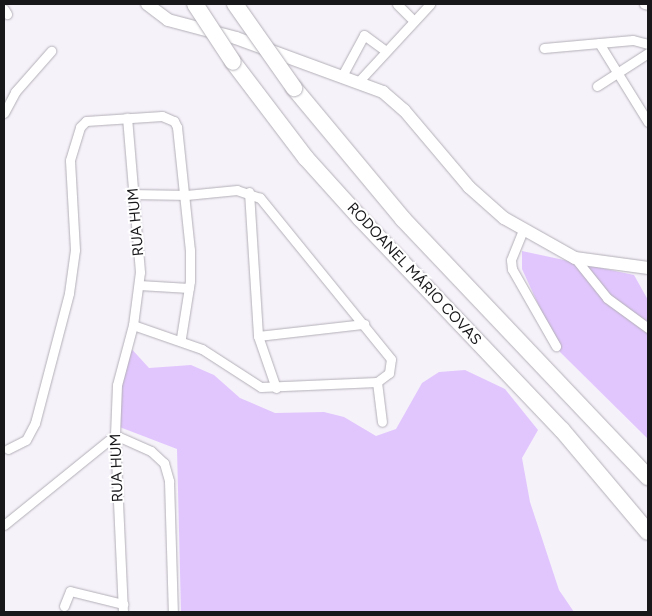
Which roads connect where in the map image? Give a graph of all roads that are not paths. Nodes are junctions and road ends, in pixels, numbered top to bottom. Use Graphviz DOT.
graph roads {
  1 [pos="147,4"];
  2 [pos="195,4"];
  3 [pos="235,4"];
  4 [pos="397,4"];
  5 [pos="430,4"];
  6 [pos="644,4"];
  7 [pos="648,5"];
  8 [pos="414,20"];
  9 [pos="599,43"];
  10 [pos="648,44"];
  11 [pos="544,48"];
  12 [pos="385,50"];
  13 [pos="51,51"];
  14 [pos="648,53"];
  15 [pos="618,72"];
  16 [pos="343,74"];
  17 [pos="359,81"];
  18 [pos="596,86"];
  19 [pos="4,113"];
  20 [pos="128,118"];
  21 [pos="648,122"];
  22 [pos="249,192"];
  23 [pos="134,194"];
  24 [pos="186,195"];
  25 [pos="523,230"];
  26 [pos="574,258"];
  27 [pos="648,268"];
  28 [pos="140,285"];
  29 [pos="189,288"];
  30 [pos="364,324"];
  31 [pos="133,325"];
  32 [pos="648,328"];
  33 [pos="258,336"];
  34 [pos="181,338"];
  35 [pos="556,346"];
  36 [pos="377,382"];
  37 [pos="276,388"];
  38 [pos="382,422"];
  39 [pos="115,435"];
  40 [pos="5,450"];
  41 [pos="648,477"];
  42 [pos="4,525"];
  43 [pos="648,532"];
  44 [pos="64,606"];
  45 [pos="123,608"];
  46 [pos="172,612"];
  1 -- 16 [label="street"];
  2 -- 43 [label="highway, RODOANEL MÁRIO COVAS, bridge"];
  3 -- 41 [label="highway, RODOANEL MÁRIO COVAS, bridge"];
  4 -- 8 [label="street"];
  5 -- 8 [label="street"];
  6 -- 7 [label="street"];
  8 -- 12 [label="street"];
  9 -- 10 [label="street"];
  9 -- 11 [label="street"];
  9 -- 15 [label="street"];
  12 -- 16 [label="street"];
  12 -- 17 [label="street"];
  13 -- 19 [label="street"];
  14 -- 15 [label="street"];
  15 -- 18 [label="street"];
  15 -- 21 [label="street"];
  16 -- 17 [label="street"];
  17 -- 25 [label="street"];
  20 -- 23 [label="street, RUA HUM"];
  20 -- 24 [label="street"];
  20 -- 40 [label="street"];
  22 -- 24 [label="street"];
  22 -- 30 [label="street"];
  22 -- 33 [label="street"];
  23 -- 24 [label="street"];
  23 -- 28 [label="street, RUA HUM"];
  24 -- 29 [label="street"];
  25 -- 26 [label="street"];
  25 -- 35 [label="street"];
  26 -- 27 [label="street"];
  26 -- 32 [label="street"];
  28 -- 29 [label="street"];
  28 -- 31 [label="street, RUA HUM"];
  29 -- 34 [label="street"];
  30 -- 33 [label="street"];
  30 -- 36 [label="street"];
  31 -- 34 [label="street"];
  31 -- 39 [label="street, RUA HUM"];
  33 -- 37 [label="street"];
  34 -- 37 [label="street"];
  36 -- 37 [label="street"];
  36 -- 38 [label="street"];
  39 -- 42 [label="street"];
  39 -- 45 [label="street, RUA HUM"];
  39 -- 46 [label="street"];
  44 -- 45 [label="street"];
}
